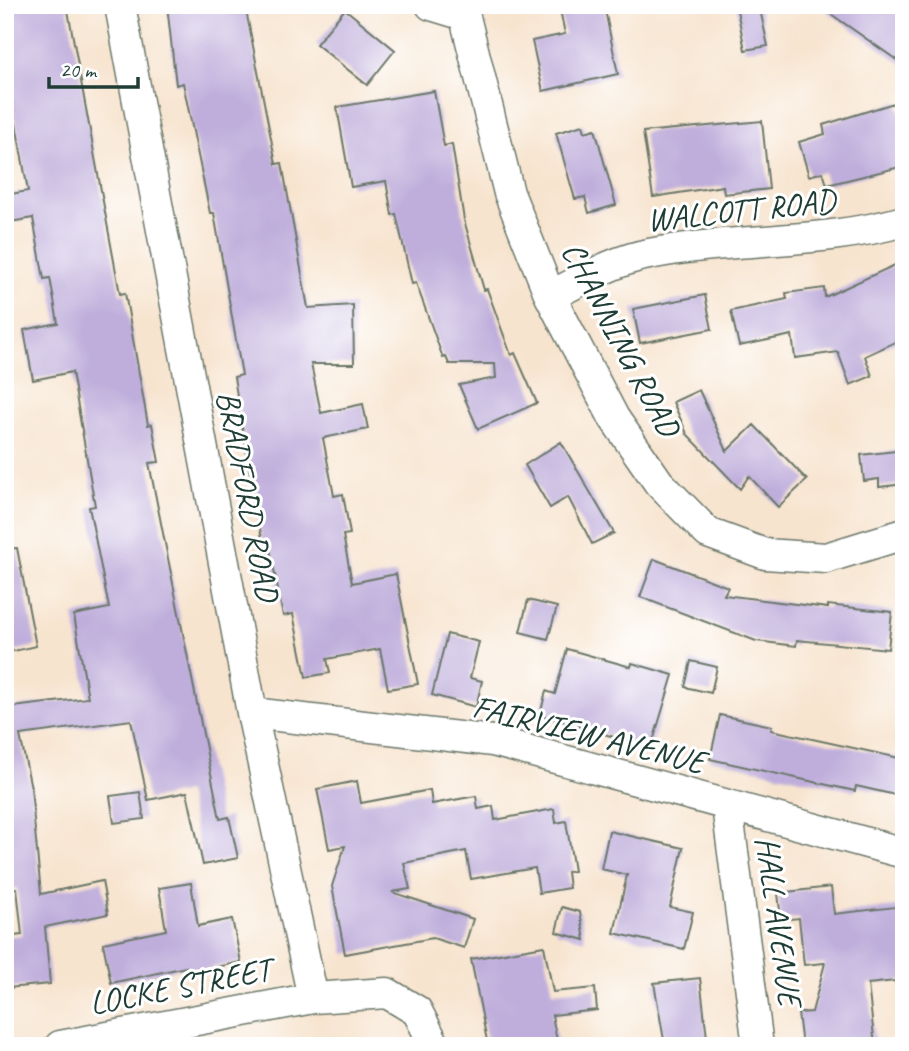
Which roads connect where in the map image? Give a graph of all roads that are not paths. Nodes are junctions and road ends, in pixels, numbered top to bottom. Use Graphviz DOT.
graph roads {
  1 [pos="120,5"];
  2 [pos="431,5"];
  3 [pos="463,10"];
  4 [pos="904,221"];
  5 [pos="550,296"];
  6 [pos="904,534"];
  7 [pos="252,713"];
  8 [pos="727,806"];
  9 [pos="904,853"];
  10 [pos="313,998"];
  11 [pos="144,1038"];
  12 [pos="60,1046"];
  13 [pos="435,1046"];
  14 [pos="758,1046"];
  1 -- 7 [label="street, BRADFORD ROAD"];
  2 -- 3 [label="street"];
  3 -- 5 [label="street, CHANNING ROAD"];
  4 -- 5 [label="street, WALCOTT ROAD"];
  5 -- 6 [label="street, CHANNING ROAD"];
  7 -- 8 [label="street, FAIRVIEW AVENUE"];
  7 -- 10 [label="street, BRADFORD ROAD"];
  8 -- 9 [label="street, FAIRVIEW AVENUE"];
  8 -- 14 [label="street, HALL AVENUE"];
  10 -- 11 [label="street, LOCKE STREET"];
  10 -- 13 [label="street, LOCKE STREET"];
  11 -- 12 [label="street, LOCKE STREET"];
}
